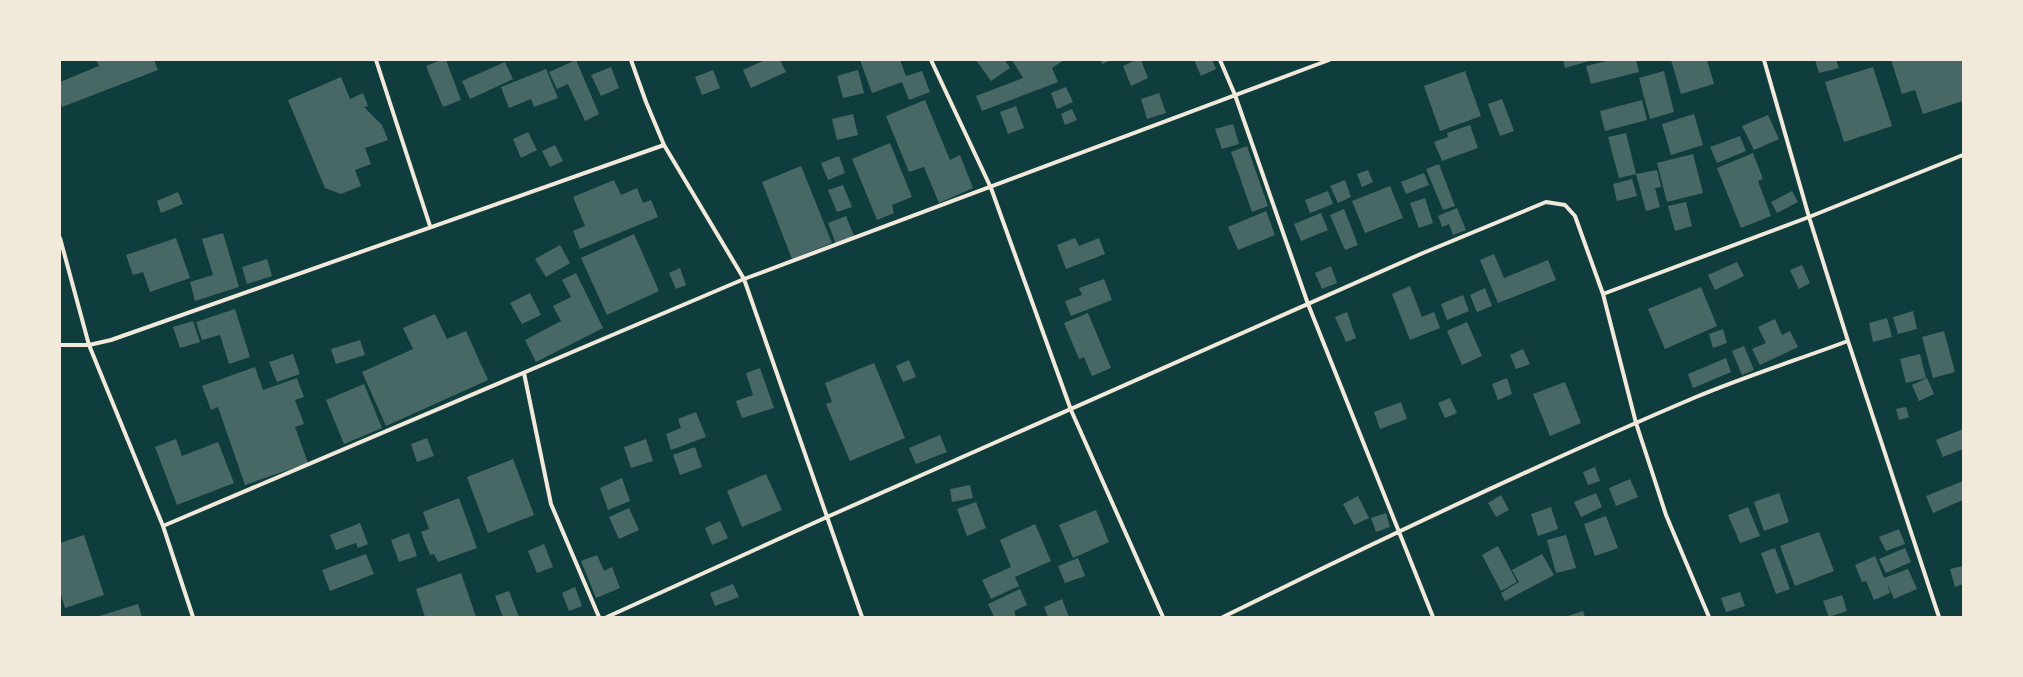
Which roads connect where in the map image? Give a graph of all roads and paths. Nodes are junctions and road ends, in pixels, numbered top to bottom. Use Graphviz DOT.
graph roads {
  1 [pos="376,60"];
  2 [pos="631,60"];
  3 [pos="931,60"];
  4 [pos="1220,60"];
  5 [pos="1329,60"];
  6 [pos="1764,60"];
  7 [pos="1235,95"];
  8 [pos="664,145"];
  9 [pos="1963,155"];
  10 [pos="991,188"];
  11 [pos="1809,217"];
  12 [pos="430,226"];
  13 [pos="60,238"];
  14 [pos="744,279"];
  15 [pos="1603,294"];
  16 [pos="1308,304"];
  17 [pos="1848,341"];
  18 [pos="60,345"];
  19 [pos="89,345"];
  20 [pos="524,373"];
  21 [pos="1071,410"];
  22 [pos="1636,424"];
  23 [pos="826,517"];
  24 [pos="163,526"];
  25 [pos="1398,531"];
  26 [pos="193,617"];
  27 [pos="599,617"];
  28 [pos="607,617"];
  29 [pos="862,617"];
  30 [pos="1163,617"];
  31 [pos="1223,617"];
  32 [pos="1433,617"];
  33 [pos="1709,617"];
  34 [pos="1938,617"];
  1 -- 12 [label="street"];
  2 -- 8 [label="street"];
  3 -- 10 [label="street"];
  4 -- 7 [label="street"];
  5 -- 7 [label="street"];
  6 -- 11 [label="street"];
  7 -- 10 [label="street"];
  7 -- 16 [label="street"];
  8 -- 12 [label="street"];
  8 -- 14 [label="street"];
  9 -- 11 [label="street"];
  10 -- 14 [label="street"];
  10 -- 21 [label="street"];
  11 -- 15 [label="street"];
  11 -- 17 [label="street"];
  12 -- 19 [label="street"];
  13 -- 19 [label="street"];
  14 -- 20 [label="street"];
  14 -- 23 [label="street"];
  15 -- 16 [label="street"];
  15 -- 22 [label="street"];
  16 -- 21 [label="street"];
  16 -- 25 [label="street"];
  17 -- 22 [label="street"];
  17 -- 34 [label="street"];
  18 -- 19 [label="street"];
  19 -- 24 [label="street"];
  20 -- 24 [label="street"];
  20 -- 27 [label="street"];
  21 -- 23 [label="street"];
  21 -- 30 [label="street"];
  22 -- 25 [label="street"];
  22 -- 33 [label="street"];
  23 -- 28 [label="street"];
  23 -- 29 [label="street"];
  24 -- 26 [label="street"];
  25 -- 31 [label="street"];
  25 -- 32 [label="street"];
}
